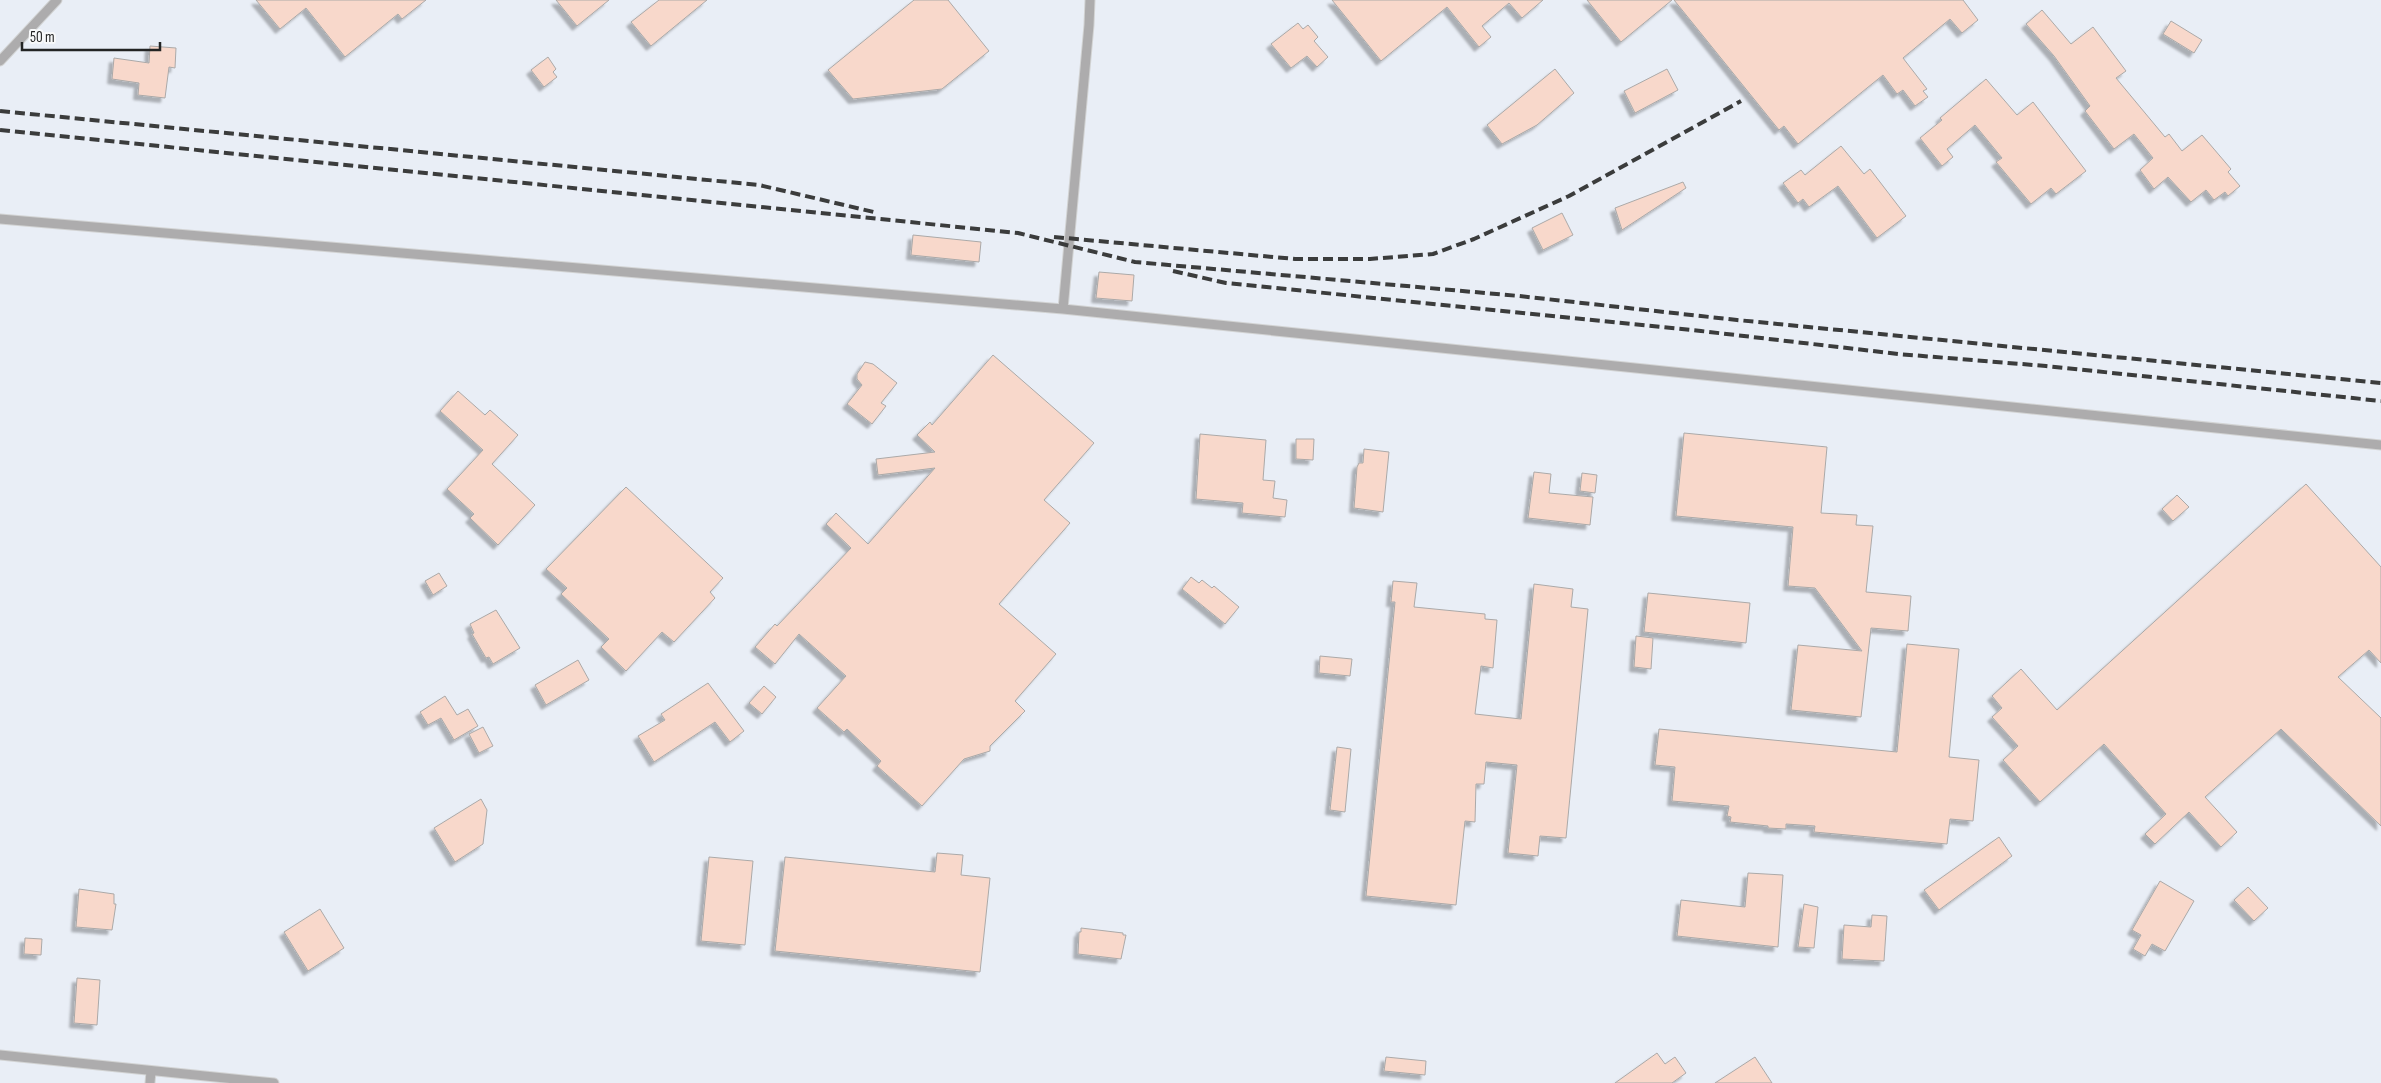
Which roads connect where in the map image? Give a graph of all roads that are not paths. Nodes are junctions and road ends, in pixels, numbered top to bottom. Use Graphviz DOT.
graph roads {
  1 [pos="57,0"];
  2 [pos="1090,0"];
  3 [pos="0,61"];
  4 [pos="0,219"];
  5 [pos="1063,309"];
  6 [pos="2381,445"];
  7 [pos="0,1055"];
  8 [pos="151,1071"];
  9 [pos="150,1083"];
  10 [pos="274,1083"];
  1 -- 3 [label="lane"];
  2 -- 5 [label="lane"];
  4 -- 5 [label="lane"];
  5 -- 6 [label="lane"];
  7 -- 8 [label="lane"];
  8 -- 9 [label="lane"];
  8 -- 10 [label="lane"];
}
